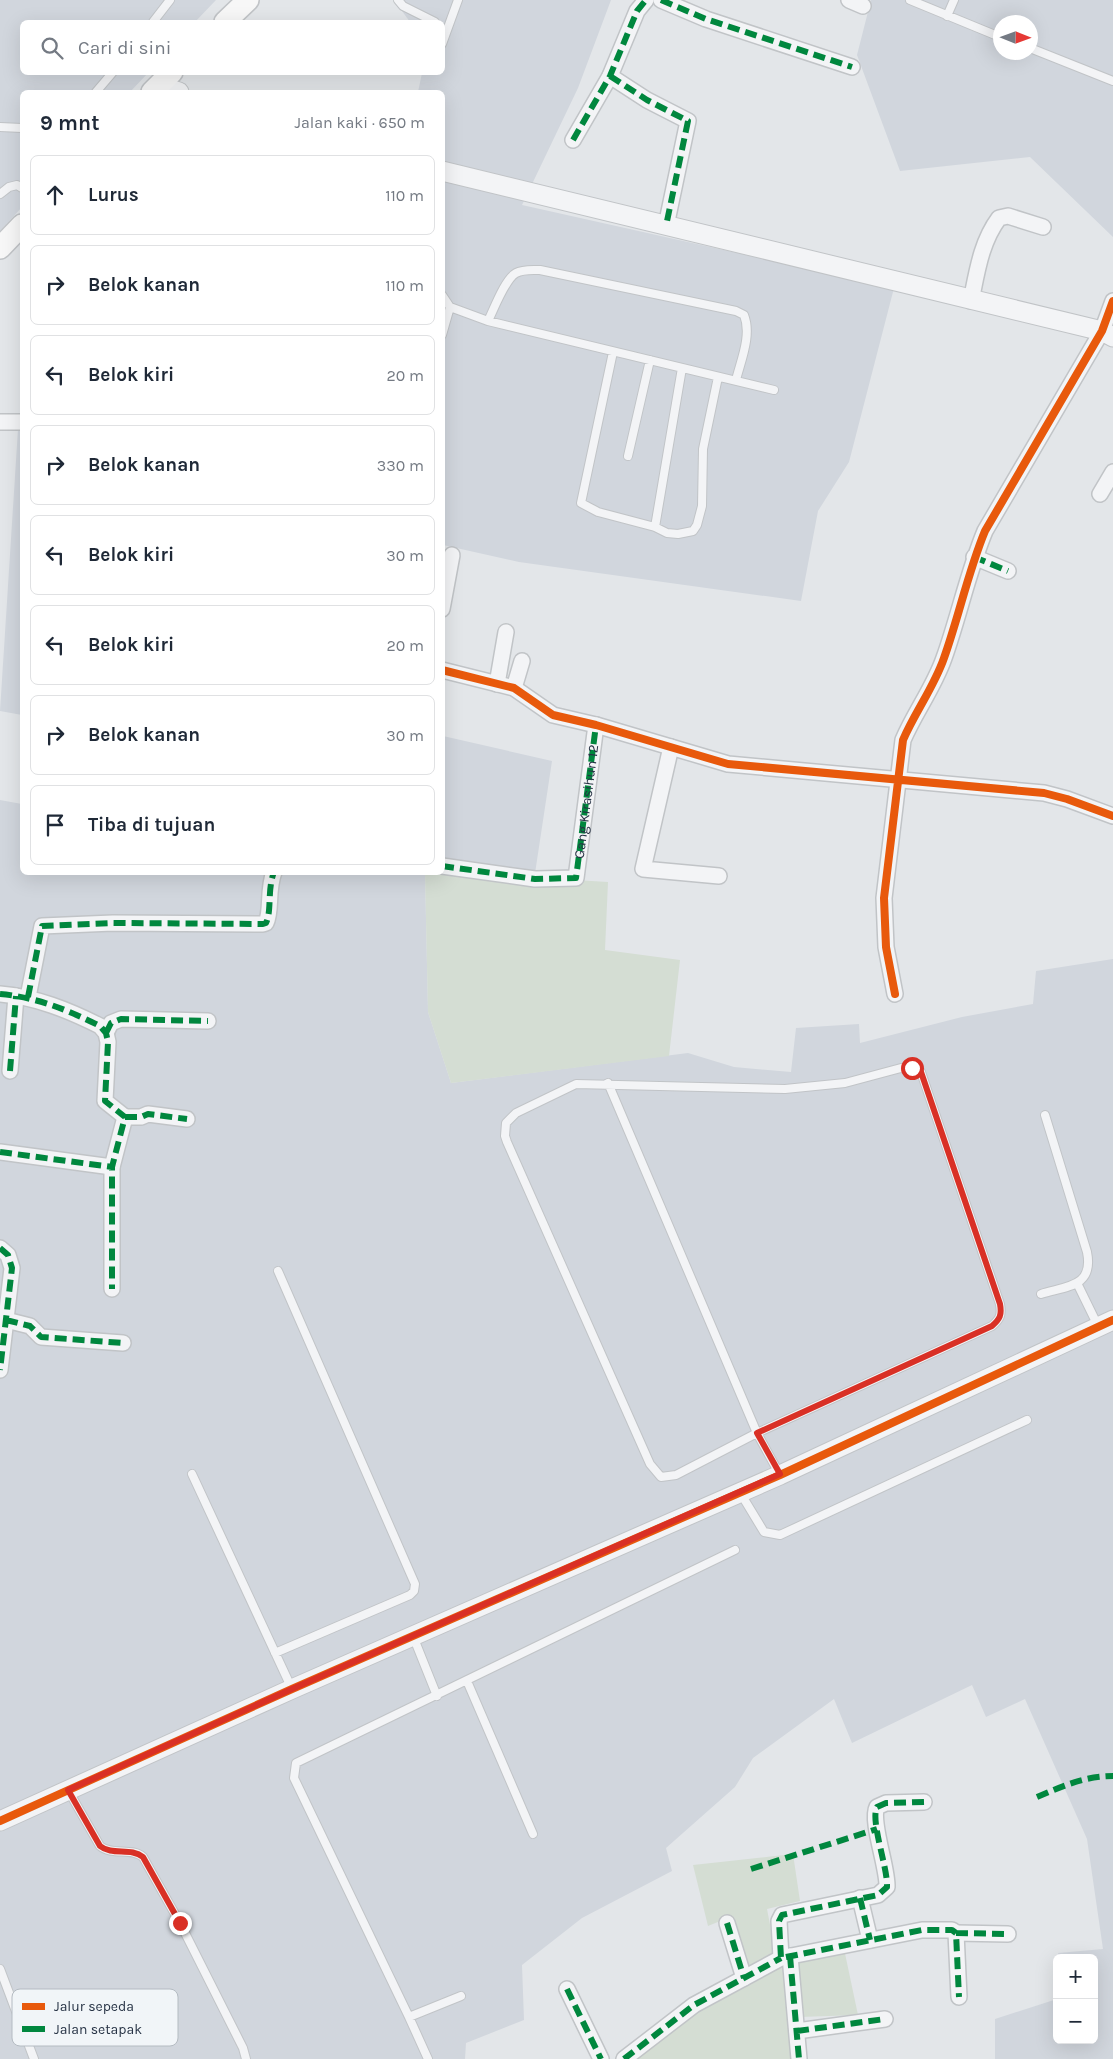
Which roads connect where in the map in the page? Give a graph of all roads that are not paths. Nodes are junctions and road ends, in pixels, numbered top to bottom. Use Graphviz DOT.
graph roads {
  1 [pos="170,0"];
  2 [pos="248,0"];
  3 [pos="398,0"];
  4 [pos="458,0"];
  5 [pos="646,0"];
  6 [pos="660,0"];
  7 [pos="849,0"];
  8 [pos="910,0"];
  9 [pos="954,0"];
  10 [pos="864,6"];
  11 [pos="947,16"];
  12 [pos="155,20"];
  13 [pos="227,20"];
  14 [pos="431,20"];
  15 [pos="445,28"];
  16 [pos="993,34"];
  17 [pos="1038,51"];
  18 [pos="852,67"];
  19 [pos="110,75"];
  20 [pos="610,76"];
  21 [pos="1113,81"];
  22 [pos="161,84"];
  23 [pos="98,90"];
  24 [pos="174,90"];
  25 [pos="0,127"];
  26 [pos="20,128"];
  27 [pos="573,140"];
  28 [pos="445,172"];
  29 [pos="20,187"];
  30 [pos="0,194"];
  31 [pos="666,226"];
  32 [pos="1043,226"];
  33 [pos="20,227"];
  34 [pos="0,248"];
  35 [pos="445,300"];
  36 [pos="971,301"];
  37 [pos="1113,301"];
  38 [pos="450,307"];
  39 [pos="488,321"];
  40 [pos="445,324"];
  41 [pos="1107,334"];
  42 [pos="613,352"];
  43 [pos="650,360"];
  44 [pos="682,368"];
  45 [pos="718,376"];
  46 [pos="736,380"];
  47 [pos="774,390"];
  48 [pos="0,422"];
  49 [pos="20,422"];
  50 [pos="628,456"];
  51 [pos="1113,472"];
  52 [pos="1100,494"];
  53 [pos="655,527"];
  54 [pos="452,555"];
  55 [pos="974,557"];
  56 [pos="1008,571"];
  57 [pos="445,593"];
  58 [pos="506,632"];
  59 [pos="522,661"];
  60 [pos="445,671"];
  61 [pos="497,684"];
  62 [pos="514,688"];
  63 [pos="596,725"];
  64 [pos="671,747"];
  65 [pos="897,781"];
  66 [pos="1113,816"];
  67 [pos="445,866"];
  68 [pos="273,875"];
  69 [pos="719,876"];
  70 [pos="0,994"];
  71 [pos="895,994"];
  72 [pos="22,996"];
  73 [pos="208,1022"];
  74 [pos="106,1033"];
  75 [pos="10,1071"];
  76 [pos="608,1083"];
  77 [pos="1045,1115"];
  78 [pos="124,1117"];
  79 [pos="187,1119"];
  80 [pos="0,1152"];
  81 [pos="112,1167"];
  82 [pos="0,1248"];
  83 [pos="278,1271"];
  84 [pos="1077,1283"];
  85 [pos="112,1289"];
  86 [pos="1041,1294"];
  87 [pos="6,1320"];
  88 [pos="1106,1324"];
  89 [pos="123,1343"];
  90 [pos="0,1370"];
  91 [pos="1027,1420"];
  92 [pos="757,1433"];
  93 [pos="192,1474"];
  94 [pos="780,1474"];
  95 [pos="740,1492"];
  96 [pos="734,1550"];
  97 [pos="413,1636"];
  98 [pos="275,1653"];
  99 [pos="467,1681"];
  100 [pos="292,1689"];
  101 [pos="437,1696"];
  102 [pos="68,1790"];
  103 [pos="924,1802"];
  104 [pos="0,1821"];
  105 [pos="533,1834"];
  106 [pos="860,1898"];
  107 [pos="727,1923"];
  108 [pos="956,1933"];
  109 [pos="1008,1934"];
  110 [pos="870,1940"];
  111 [pos="785,1957"];
  112 [pos="0,1969"];
  113 [pos="744,1978"];
  114 [pos="567,1989"];
  115 [pos="460,1996"];
  116 [pos="959,1997"];
  117 [pos="12,2001"];
  118 [pos="409,2017"];
  119 [pos="885,2019"];
  120 [pos="797,2031"];
  121 [pos="29,2046"];
  122 [pos="34,2059"];
  123 [pos="246,2059"];
  124 [pos="428,2059"];
  125 [pos="600,2059"];
  126 [pos="624,2059"];
  127 [pos="799,2059"];
  1 -- 12 [label="lane"];
  2 -- 13 [label="main road"];
  3 -- 14 [label="lane"];
  4 -- 15 [label="lane"];
  5 -- 20 [label="street"];
  6 -- 18 [label="street"];
  7 -- 10 [label="street"];
  8 -- 11 [label="lane"];
  9 -- 11 [label="lane"];
  11 -- 16 [label="lane"];
  17 -- 21 [label="lane"];
  19 -- 23 [label="lane"];
  20 -- 27 [label="street"];
  20 -- 31 [label="street"];
  22 -- 24 [label="street"];
  25 -- 26 [label="lane"];
  28 -- 31 [label="street"];
  29 -- 30 [label="lane"];
  31 -- 36 [label="street"];
  32 -- 36 [label="street"];
  33 -- 34 [label="main road"];
  35 -- 38 [label="lane"];
  36 -- 41 [label="street"];
  37 -- 41 [label="street"];
  38 -- 39 [label="lane"];
  38 -- 40 [label="lane"];
  39 -- 42 [label="lane"];
  39 -- 46 [label="lane"];
  41 -- 55 [label="street"];
  42 -- 43 [label="lane"];
  42 -- 53 [label="lane"];
  43 -- 44 [label="lane"];
  43 -- 50 [label="lane"];
  44 -- 45 [label="lane"];
  44 -- 53 [label="lane"];
  45 -- 46 [label="lane"];
  45 -- 53 [label="lane"];
  46 -- 47 [label="lane"];
  48 -- 49 [label="street"];
  51 -- 52 [label="street"];
  54 -- 57 [label="street"];
  55 -- 56 [label="street"];
  55 -- 65 [label="street"];
  58 -- 61 [label="street"];
  59 -- 62 [label="street"];
  60 -- 61 [label="street"];
  61 -- 62 [label="street"];
  62 -- 63 [label="street"];
  63 -- 64 [label="street"];
  63 -- 67 [label="street, Gang Kirasihun 12"];
  64 -- 65 [label="street"];
  64 -- 69 [label="street"];
  65 -- 66 [label="street"];
  65 -- 71 [label="street"];
  68 -- 72 [label="street"];
  70 -- 72 [label="street"];
  72 -- 74 [label="street"];
  72 -- 75 [label="street"];
  73 -- 74 [label="street"];
  74 -- 78 [label="street"];
  76 -- 92 [label="lane"];
  76 -- 92 [label="lane"];
  76 -- 92 [label="lane"];
  77 -- 84 [label="lane"];
  78 -- 79 [label="street"];
  78 -- 81 [label="street"];
  80 -- 81 [label="street"];
  81 -- 85 [label="street"];
  82 -- 87 [label="street"];
  83 -- 98 [label="lane"];
  84 -- 86 [label="lane"];
  84 -- 88 [label="lane"];
  87 -- 89 [label="street"];
  87 -- 90 [label="street"];
  88 -- 94 [label="street"];
  91 -- 95 [label="lane"];
  92 -- 94 [label="lane"];
  93 -- 98 [label="lane"];
  94 -- 95 [label="street"];
  95 -- 97 [label="street"];
  96 -- 99 [label="lane"];
  97 -- 100 [label="street"];
  97 -- 101 [label="lane"];
  98 -- 100 [label="lane"];
  99 -- 101 [label="lane"];
  99 -- 105 [label="lane"];
  100 -- 102 [label="street"];
  101 -- 118 [label="lane"];
  102 -- 104 [label="street"];
  102 -- 123 [label="lane"];
  103 -- 106 [label="street"];
  106 -- 110 [label="street"];
  106 -- 111 [label="street"];
  107 -- 113 [label="street"];
  108 -- 109 [label="street"];
  108 -- 110 [label="street"];
  108 -- 116 [label="street"];
  110 -- 111 [label="street"];
  111 -- 113 [label="street"];
  111 -- 120 [label="street"];
  112 -- 117 [label="lane"];
  113 -- 126 [label="street"];
  114 -- 125 [label="street"];
  115 -- 118 [label="lane"];
  118 -- 124 [label="lane"];
  119 -- 120 [label="street"];
  120 -- 127 [label="street"];
  121 -- 122 [label="lane"];
}
